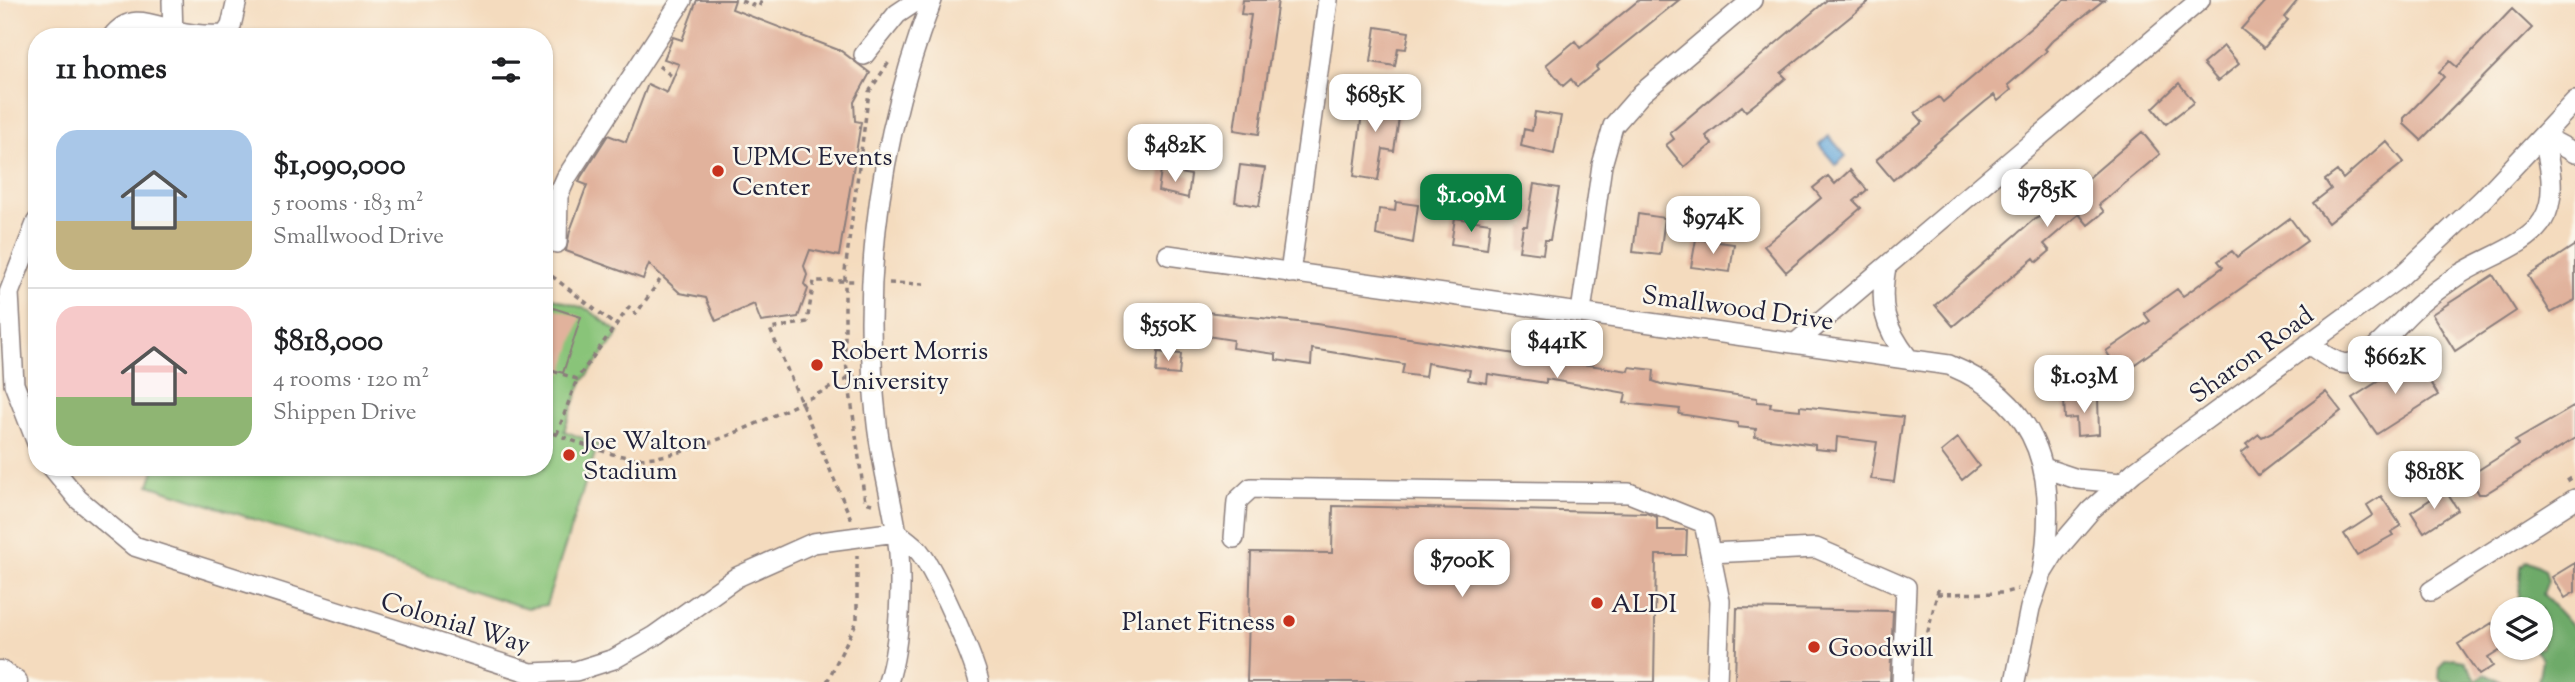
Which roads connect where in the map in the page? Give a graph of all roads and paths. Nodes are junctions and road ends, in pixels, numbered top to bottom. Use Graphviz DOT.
graph roads {
  1 [pos="172,0"];
  2 [pos="237,0"];
  3 [pos="682,0"];
  4 [pos="740,0"];
  5 [pos="762,0"];
  6 [pos="1328,0"];
  7 [pos="1752,0"];
  8 [pos="2200,0"];
  9 [pos="927,1"];
  10 [pos="121,28"];
  11 [pos="158,28"];
  12 [pos="169,28"];
  13 [pos="230,28"];
  14 [pos="864,55"];
  15 [pos="2575,101"];
  16 [pos="2543,136"];
  17 [pos="2575,153"];
  18 [pos="556,243"];
  19 [pos="28,244"];
  20 [pos="1168,255"];
  21 [pos="1886,267"];
  22 [pos="1290,272"];
  23 [pos="553,277"];
  24 [pos="662,277"];
  25 [pos="857,281"];
  26 [pos="883,282"];
  27 [pos="926,284"];
  28 [pos="1581,312"];
  29 [pos="615,325"];
  30 [pos="1797,342"];
  31 [pos="2308,344"];
  32 [pos="1908,358"];
  33 [pos="553,371"];
  34 [pos="860,372"];
  35 [pos="577,379"];
  36 [pos="800,402"];
  37 [pos="28,420"];
  38 [pos="553,433"];
  39 [pos="557,434"];
  40 [pos="2044,468"];
  41 [pos="59,476"];
  42 [pos="2121,483"];
  43 [pos="2575,499"];
  44 [pos="896,532"];
  45 [pos="855,537"];
  46 [pos="1234,538"];
  47 [pos="1710,553"];
  48 [pos="2042,573"];
  49 [pos="1939,586"];
  50 [pos="2431,591"];
  51 [pos="2003,593"];
  52 [pos="1937,594"];
  53 [pos="1922,657"];
  54 [pos="0,673"];
  55 [pos="15,682"];
  56 [pos="827,682"];
  57 [pos="888,682"];
  58 [pos="979,682"];
  59 [pos="1717,682"];
  60 [pos="1902,682"];
  61 [pos="2015,682"];
  1 -- 12 [label="street"];
  2 -- 13 [label="street"];
  3 -- 18 [label="street"];
  4 -- 5 [label="path"];
  6 -- 22 [label="street"];
  7 -- 28 [label="street"];
  8 -- 21 [label="street"];
  9 -- 14 [label="street"];
  9 -- 44 [label="street"];
  10 -- 11 [label="street"];
  15 -- 16 [label="street, Sharon Road"];
  16 -- 17 [label="street"];
  16 -- 31 [label="street, Sharon Road"];
  16 -- 31 [label="street"];
  19 -- 37 [label="street"];
  20 -- 22 [label="street, Smallwood Drive"];
  21 -- 30 [label="street"];
  21 -- 32 [label="street"];
  22 -- 28 [label="street, Smallwood Drive"];
  23 -- 29 [label="path"];
  24 -- 29 [label="path"];
  25 -- 36 [label="path"];
  26 -- 27 [label="path"];
  28 -- 30 [label="street, Smallwood Drive"];
  29 -- 35 [label="path"];
  30 -- 32 [label="street, Smallwood Drive"];
  31 -- 42 [label="street, Sharon Road"];
  32 -- 40 [label="street, Smallwood Drive"];
  33 -- 35 [label="path"];
  34 -- 36 [label="path"];
  35 -- 39 [label="path"];
  36 -- 39 [label="path"];
  36 -- 45 [label="path"];
  38 -- 39 [label="path"];
  40 -- 42 [label="street"];
  40 -- 48 [label="street, Smallwood Drive"];
  41 -- 45 [label="street, Colonial Way"];
  42 -- 48 [label="street, Sharon Road"];
  43 -- 50 [label="street"];
  44 -- 45 [label="street, Colonial Way"];
  44 -- 57 [label="street"];
  44 -- 58 [label="street"];
  45 -- 56 [label="path"];
  46 -- 47 [label="street"];
  47 -- 59 [label="street"];
  47 -- 60 [label="street"];
  48 -- 61 [label="street, Sharon Road"];
  49 -- 52 [label="path"];
  51 -- 52 [label="path"];
  52 -- 53 [label="path"];
  54 -- 55 [label="main road"];
}
